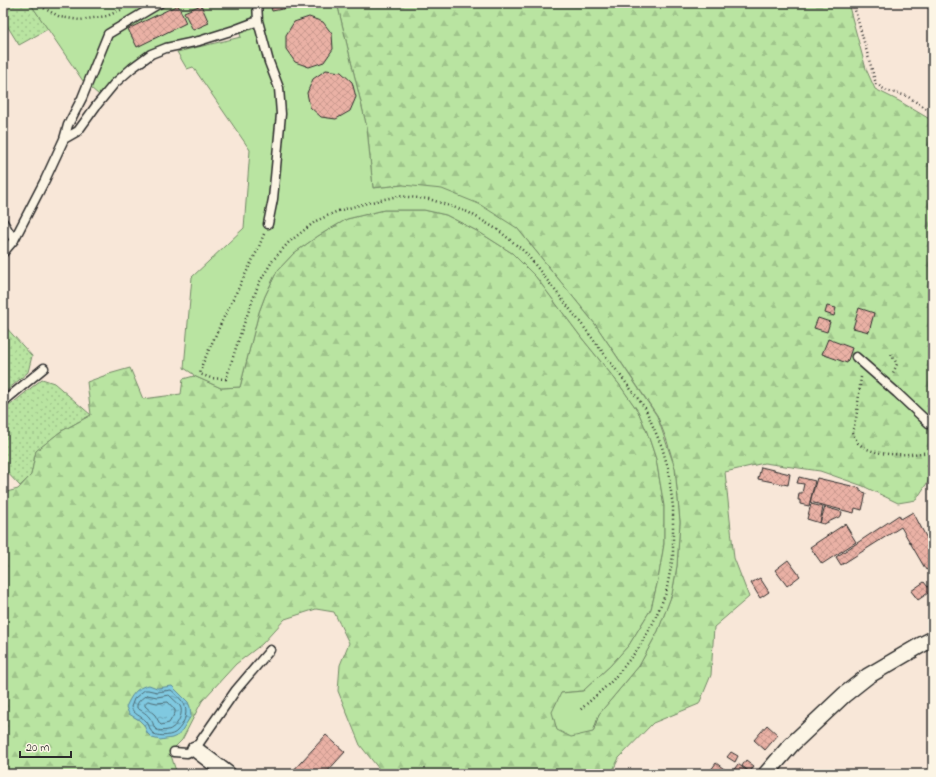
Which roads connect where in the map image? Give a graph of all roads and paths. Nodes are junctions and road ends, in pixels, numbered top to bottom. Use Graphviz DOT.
graph roads {
  1 [pos="38,3"];
  2 [pos="160,3"];
  3 [pos="257,3"];
  4 [pos="853,3"];
  5 [pos="125,8"];
  6 [pos="258,21"];
  7 [pos="933,113"];
  8 [pos="64,139"];
  9 [pos="3,222"];
  10 [pos="268,224"];
  11 [pos="14,240"];
  12 [pos="3,253"];
  13 [pos="892,354"];
  14 [pos="856,357"];
  15 [pos="864,364"];
  16 [pos="44,368"];
  17 [pos="887,384"];
  18 [pos="3,402"];
  19 [pos="933,427"];
  20 [pos="933,452"];
  21 [pos="933,639"];
  22 [pos="270,650"];
  23 [pos="580,710"];
  24 [pos="195,749"];
  25 [pos="174,752"];
  26 [pos="228,774"];
  27 [pos="766,774"];
  1 -- 5 [label="path"];
  2 -- 8 [label="lane"];
  3 -- 6 [label="lane"];
  4 -- 7 [label="path"];
  6 -- 8 [label="lane"];
  6 -- 10 [label="lane"];
  8 -- 11 [label="lane"];
  9 -- 11 [label="lane"];
  10 -- 23 [label="path"];
  11 -- 12 [label="lane"];
  13 -- 17 [label="path"];
  14 -- 15 [label="lane"];
  15 -- 17 [label="lane"];
  15 -- 20 [label="path"];
  16 -- 18 [label="lane"];
  17 -- 19 [label="lane"];
  21 -- 27 [label="street"];
  22 -- 24 [label="lane"];
  24 -- 25 [label="lane"];
  24 -- 26 [label="street"];
}
